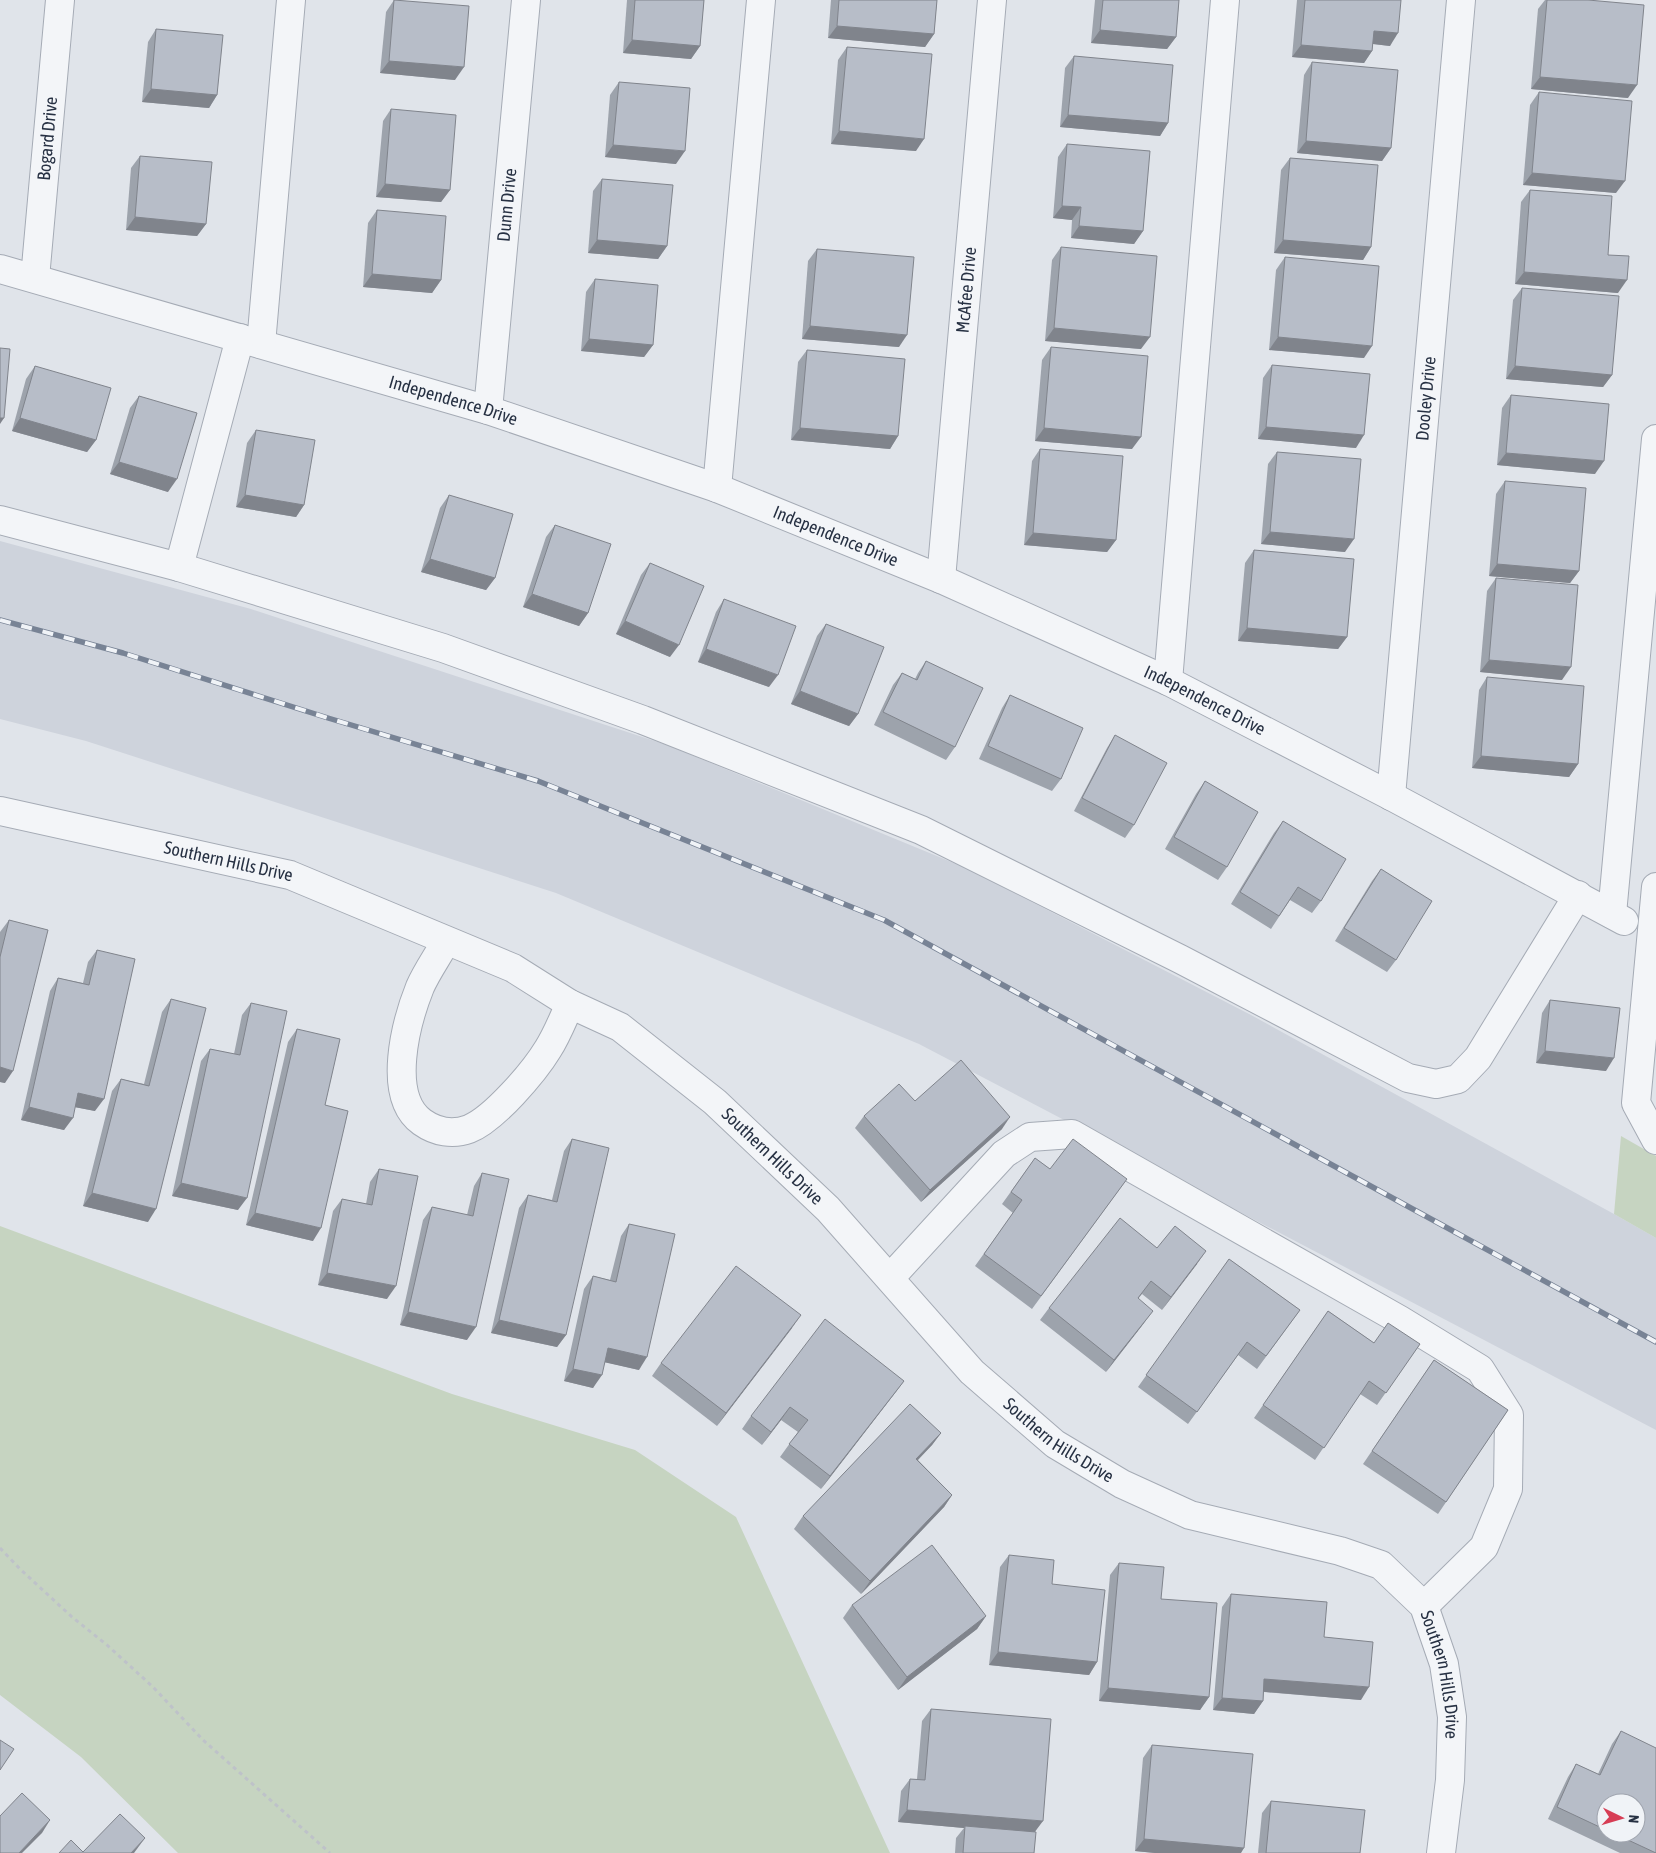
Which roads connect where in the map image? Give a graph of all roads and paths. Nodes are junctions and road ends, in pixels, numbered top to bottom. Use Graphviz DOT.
graph roads {
  1 [pos="60,0"];
  2 [pos="291,0"];
  3 [pos="526,0"];
  4 [pos="761,0"];
  5 [pos="992,0"];
  6 [pos="1225,0"];
  7 [pos="1460,0"];
  8 [pos="0,269"];
  9 [pos="35,278"];
  10 [pos="251,341"];
  11 [pos="488,410"];
  12 [pos="1656,439"];
  13 [pos="717,488"];
  14 [pos="0,520"];
  15 [pos="179,566"];
  16 [pos="941,579"];
  17 [pos="1168,681"];
  18 [pos="1391,796"];
  19 [pos="0,811"];
  20 [pos="1656,887"];
  21 [pos="1578,895"];
  22 [pos="446,941"];
  23 [pos="570,1004"];
  24 [pos="1656,1140"];
  25 [pos="890,1278"];
  26 [pos="0,1548"];
  27 [pos="1424,1606"];
  28 [pos="330,1853"];
  29 [pos="1442,1853"];
  1 -- 9 [label="street, Bogard Drive"];
  2 -- 10 [label="street"];
  3 -- 11 [label="street, Dunn Drive"];
  4 -- 13 [label="street"];
  5 -- 16 [label="street, McAfee Drive"];
  6 -- 17 [label="street"];
  7 -- 18 [label="street, Dooley Drive"];
  8 -- 9 [label="street, Independence Drive"];
  9 -- 10 [label="street, Independence Drive"];
  10 -- 11 [label="street, Independence Drive"];
  10 -- 15 [label="street"];
  11 -- 13 [label="street, Independence Drive"];
  12 -- 21 [label="street, Independence Drive"];
  13 -- 16 [label="street, Independence Drive"];
  14 -- 15 [label="street"];
  15 -- 21 [label="street"];
  16 -- 17 [label="street, Independence Drive"];
  17 -- 18 [label="street, Independence Drive"];
  18 -- 21 [label="street, Independence Drive"];
  19 -- 22 [label="street, Southern Hills Drive"];
  20 -- 24 [label="street"];
  22 -- 23 [label="street, Southern Hills Drive"];
  22 -- 23 [label="street"];
  23 -- 25 [label="street, Southern Hills Drive"];
  25 -- 27 [label="street, Southern Hills Drive"];
  25 -- 27 [label="street"];
  26 -- 28 [label="path"];
  27 -- 29 [label="street, Southern Hills Drive"];
}
